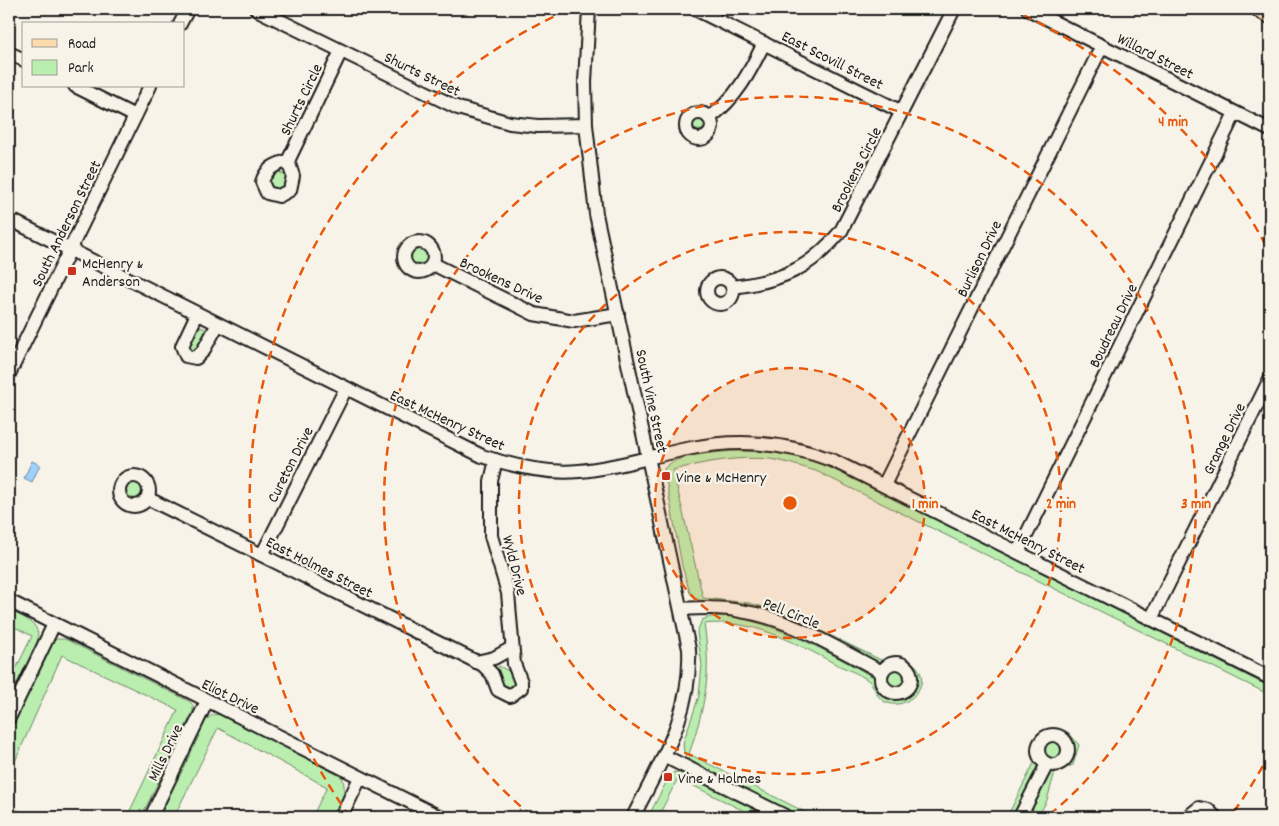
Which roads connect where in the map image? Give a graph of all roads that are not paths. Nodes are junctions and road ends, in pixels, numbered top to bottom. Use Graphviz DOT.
graph roads {
  1 [pos="188,9"];
  2 [pos="256,9"];
  3 [pos="589,9"];
  4 [pos="696,9"];
  5 [pos="954,9"];
  6 [pos="1028,9"];
  7 [pos="1258,9"];
  8 [pos="1270,15"];
  9 [pos="181,22"];
  10 [pos="764,43"];
  11 [pos="1102,46"];
  12 [pos="341,52"];
  13 [pos="9,53"];
  14 [pos="22,59"];
  15 [pos="80,88"];
  16 [pos="149,88"];
  17 [pos="902,112"];
  18 [pos="1235,113"];
  19 [pos="135,116"];
  20 [pos="709,118"];
  21 [pos="586,125"];
  22 [pos="1270,130"];
  23 [pos="288,161"];
  24 [pos="9,219"];
  25 [pos="71,250"];
  26 [pos="433,264"];
  27 [pos="733,287"];
  28 [pos="197,314"];
  29 [pos="618,314"];
  30 [pos="218,324"];
  31 [pos="9,374"];
  32 [pos="1270,379"];
  33 [pos="346,388"];
  34 [pos="649,458"];
  35 [pos="496,460"];
  36 [pos="884,485"];
  37 [pos="149,499"];
  38 [pos="1018,552"];
  39 [pos="262,555"];
  40 [pos="9,602"];
  41 [pos="682,609"];
  42 [pos="1151,619"];
  43 [pos="54,624"];
  44 [pos="512,648"];
  45 [pos="476,662"];
  46 [pos="882,672"];
  47 [pos="1270,678"];
  48 [pos="207,701"];
  49 [pos="9,718"];
  50 [pos="664,756"];
  51 [pos="1048,764"];
  52 [pos="360,778"];
  53 [pos="151,817"];
  54 [pos="341,817"];
  55 [pos="440,817"];
  56 [pos="633,817"];
  57 [pos="787,817"];
  58 [pos="1020,817"];
  59 [pos="1188,817"];
  60 [pos="1215,817"];
  1 -- 9 [label="street"];
  2 -- 12 [label="street, Shurts Street"];
  3 -- 21 [label="street, South Vine Street"];
  4 -- 10 [label="street, East Scovill Street"];
  5 -- 17 [label="street, Brookens Circle"];
  6 -- 11 [label="street, Willard Street"];
  7 -- 8 [label="main road"];
  10 -- 17 [label="street, East Scovill Street"];
  10 -- 20 [label="street"];
  11 -- 18 [label="street, Willard Street"];
  11 -- 36 [label="street, Burlison Drive"];
  12 -- 21 [label="street, Shurts Street"];
  12 -- 23 [label="street, Shurts Circle"];
  13 -- 14 [label="street"];
  15 -- 19 [label="street"];
  16 -- 19 [label="street, South Anderson Street"];
  17 -- 27 [label="street, Brookens Circle"];
  18 -- 22 [label="street, Willard Street"];
  18 -- 38 [label="street, Boudreau Drive"];
  19 -- 25 [label="street, South Anderson Street"];
  21 -- 29 [label="street, South Vine Street"];
  24 -- 25 [label="street, East McHenry Street"];
  25 -- 28 [label="street, East McHenry Street"];
  25 -- 31 [label="street, South Anderson Street"];
  26 -- 29 [label="street, Brookens Drive"];
  28 -- 30 [label="street, East McHenry Street"];
  28 -- 30 [label="street"];
  29 -- 34 [label="street, South Vine Street"];
  30 -- 33 [label="street, East McHenry Street"];
  32 -- 42 [label="street, Grange Drive"];
  33 -- 35 [label="street, East McHenry Street"];
  33 -- 39 [label="street, Cureton Drive"];
  34 -- 35 [label="street, East McHenry Street"];
  34 -- 36 [label="street, East McHenry Street"];
  34 -- 41 [label="street, South Vine Street"];
  35 -- 44 [label="street, Wyld Drive"];
  36 -- 38 [label="street, East McHenry Street"];
  37 -- 39 [label="street, East Holmes Street"];
  38 -- 42 [label="street, East McHenry Street"];
  39 -- 45 [label="street, East Holmes Street"];
  40 -- 43 [label="street, Eliot Drive"];
  41 -- 46 [label="street, Pell Circle"];
  41 -- 50 [label="street, South Vine Street"];
  42 -- 47 [label="street, East McHenry Street"];
  43 -- 48 [label="street, Eliot Drive"];
  43 -- 49 [label="street"];
  44 -- 45 [label="street"];
  44 -- 45 [label="street, Wyld Drive"];
  48 -- 52 [label="street, Eliot Drive"];
  48 -- 53 [label="street, Mills Drive"];
  50 -- 56 [label="street, South Vine Street"];
  50 -- 57 [label="street"];
  51 -- 58 [label="street"];
  52 -- 54 [label="street"];
  52 -- 55 [label="street, Eliot Drive"];
  59 -- 60 [label="street"];
}
